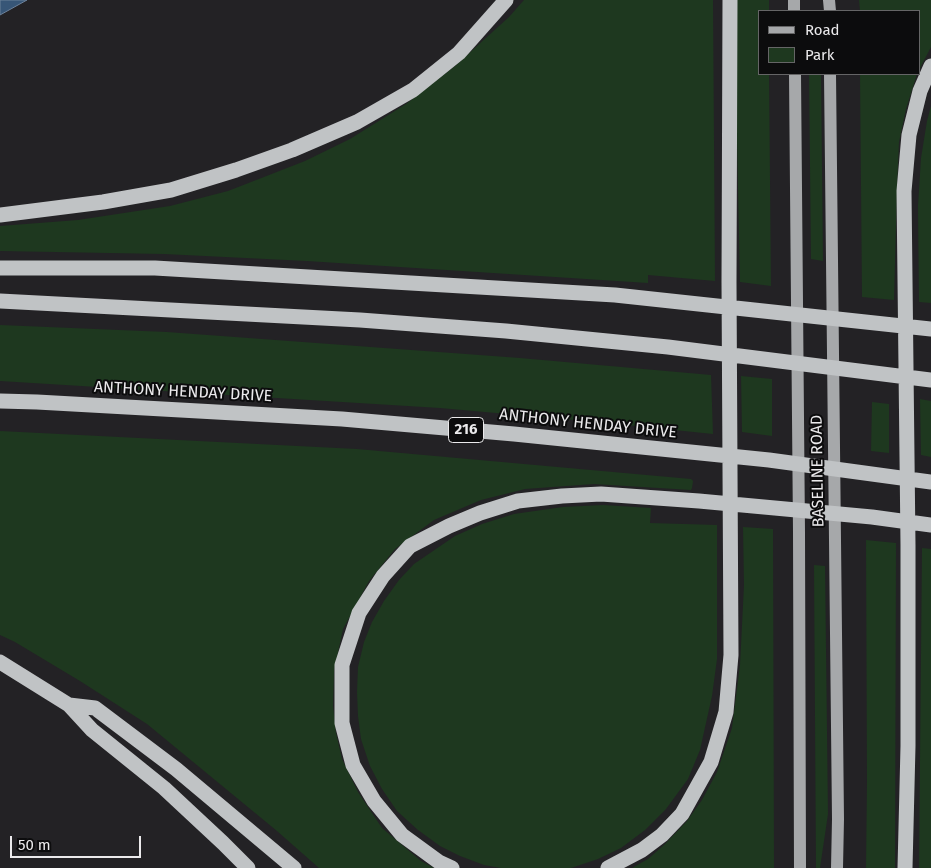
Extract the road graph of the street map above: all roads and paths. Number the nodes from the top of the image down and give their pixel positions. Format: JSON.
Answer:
{"nodes":[{"id":1,"x":506,"y":0,"type":"edge"},
{"id":2,"x":730,"y":0,"type":"edge"},
{"id":3,"x":931,"y":66,"type":"edge"},
{"id":4,"x":795,"y":75,"type":"edge"},
{"id":5,"x":830,"y":75,"type":"edge"},
{"id":6,"x":0,"y":215,"type":"edge"},
{"id":7,"x":0,"y":268,"type":"edge"},
{"id":8,"x":0,"y":301,"type":"edge"},
{"id":9,"x":931,"y":329,"type":"edge"},
{"id":10,"x":931,"y":380,"type":"edge"},
{"id":11,"x":0,"y":401,"type":"edge"},
{"id":12,"x":931,"y":482,"type":"edge"},
{"id":13,"x":931,"y":525,"type":"edge"},
{"id":14,"x":0,"y":662,"type":"edge"},
{"id":15,"x":69,"y":705,"type":"junction"},
{"id":16,"x":248,"y":868,"type":"edge"},
{"id":17,"x":294,"y":868,"type":"edge"},
{"id":18,"x":452,"y":868,"type":"edge"},
{"id":19,"x":608,"y":868,"type":"edge"},
{"id":20,"x":800,"y":868,"type":"edge"},
{"id":21,"x":837,"y":868,"type":"edge"},
{"id":22,"x":905,"y":868,"type":"edge"}],
"edges":[{"from":1,"to":6,"type":"highway"},
{"from":2,"to":19,"type":"highway"},
{"from":3,"to":22,"type":"highway"},
{"from":4,"to":20,"type":"main road","name":"BASELINE ROAD"},
{"from":5,"to":21,"type":"main road","name":"BASELINE ROAD"},
{"from":7,"to":9,"type":"highway"},
{"from":8,"to":10,"type":"highway"},
{"from":11,"to":12,"type":"highway","name":"ANTHONY HENDAY DRIVE","number":"216"},
{"from":13,"to":18,"type":"highway"},
{"from":14,"to":15,"type":"highway"},
{"from":15,"to":16,"type":"highway"},
{"from":15,"to":17,"type":"highway"}]}
